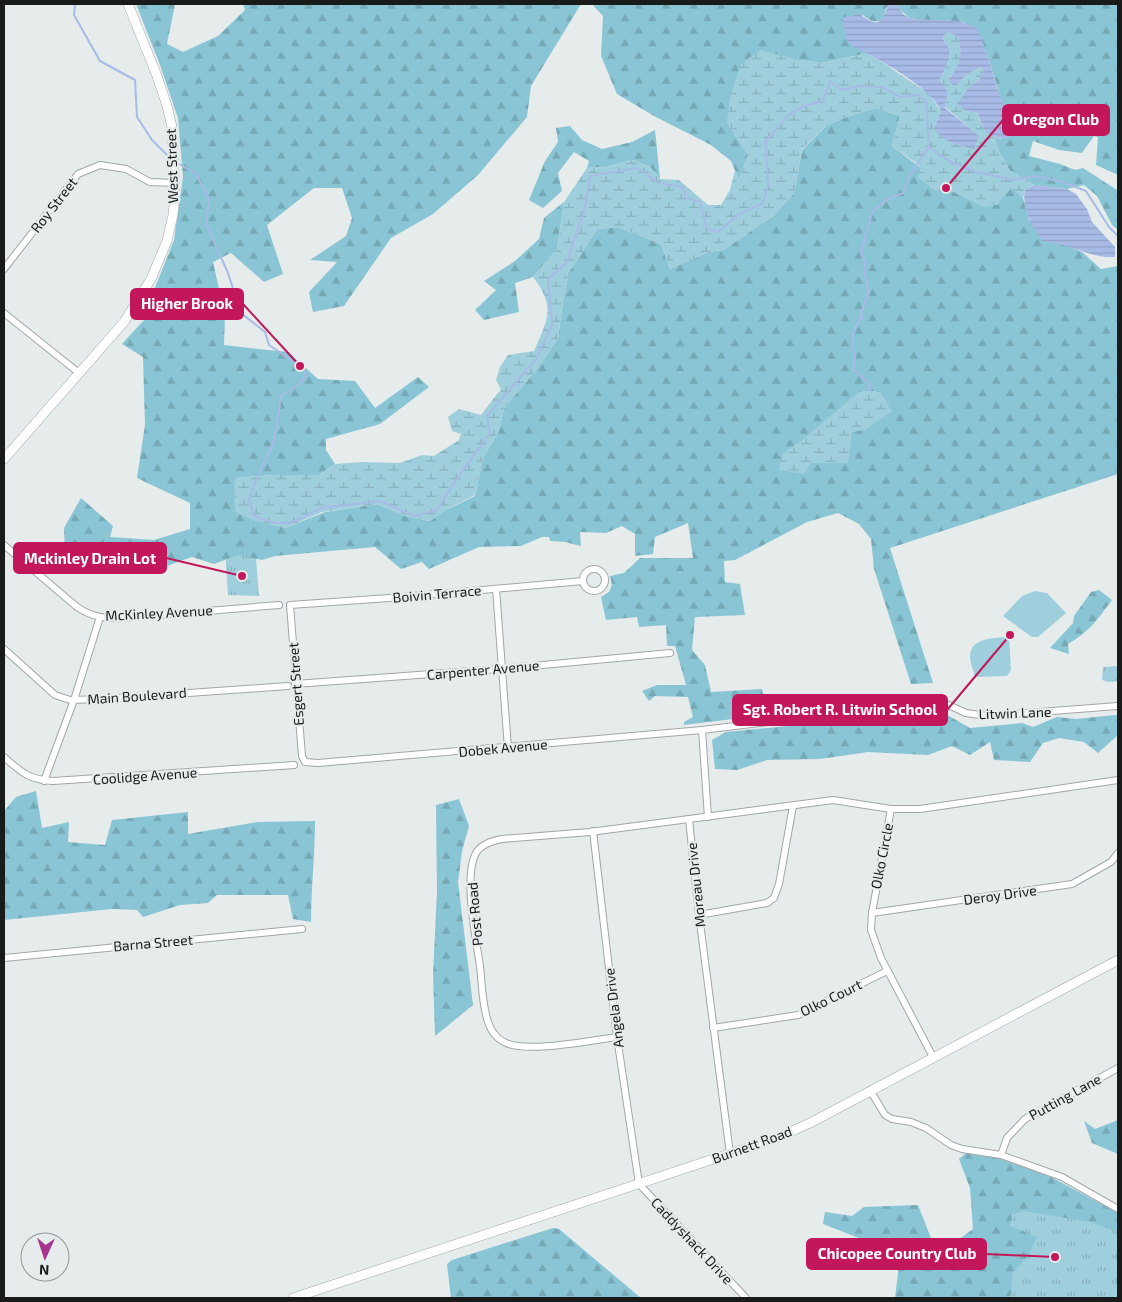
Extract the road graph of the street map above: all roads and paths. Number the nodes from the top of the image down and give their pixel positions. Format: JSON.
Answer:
{"nodes":[{"id":1,"x":128,"y":4,"type":"edge"},
{"id":2,"x":174,"y":183,"type":"junction"},
{"id":3,"x":4,"y":268,"type":"edge"},
{"id":4,"x":4,"y":313,"type":"edge"},
{"id":5,"x":79,"y":373,"type":"junction"},
{"id":6,"x":6,"y":454,"type":"edge"},
{"id":7,"x":4,"y":545,"type":"edge"},
{"id":8,"x":583,"y":581,"type":"dead end"},
{"id":9,"x":496,"y":589,"type":"junction"},
{"id":10,"x":279,"y":605,"type":"dead end"},
{"id":11,"x":290,"y":605,"type":"joint"},
{"id":12,"x":100,"y":617,"type":"junction"},
{"id":13,"x":4,"y":649,"type":"edge"},
{"id":14,"x":670,"y":653,"type":"dead end"},
{"id":15,"x":502,"y":669,"type":"junction"},
{"id":16,"x":295,"y":684,"type":"junction"},
{"id":17,"x":288,"y":686,"type":"dead end"},
{"id":18,"x":74,"y":700,"type":"junction"},
{"id":19,"x":1118,"y":706,"type":"edge"},
{"id":20,"x":702,"y":730,"type":"junction"},
{"id":21,"x":508,"y":748,"type":"junction"},
{"id":22,"x":4,"y":757,"type":"edge"},
{"id":23,"x":304,"y":762,"type":"joint"},
{"id":24,"x":294,"y":765,"type":"dead end"},
{"id":25,"x":1118,"y":780,"type":"edge"},
{"id":26,"x":44,"y":781,"type":"junction"},
{"id":27,"x":793,"y":806,"type":"junction"},
{"id":28,"x":891,"y":808,"type":"junction"},
{"id":29,"x":708,"y":817,"type":"junction"},
{"id":30,"x":689,"y":819,"type":"junction"},
{"id":31,"x":593,"y":831,"type":"junction"},
{"id":32,"x":1118,"y":853,"type":"edge"},
{"id":33,"x":872,"y":913,"type":"junction"},
{"id":34,"x":699,"y":915,"type":"junction"},
{"id":35,"x":302,"y":929,"type":"dead end"},
{"id":36,"x":4,"y":958,"type":"edge"},
{"id":37,"x":1118,"y":960,"type":"edge"},
{"id":38,"x":887,"y":970,"type":"junction"},
{"id":39,"x":713,"y":1028,"type":"junction"},
{"id":40,"x":617,"y":1037,"type":"junction"},
{"id":41,"x":933,"y":1056,"type":"junction"},
{"id":42,"x":1118,"y":1068,"type":"edge"},
{"id":43,"x":870,"y":1090,"type":"junction"},
{"id":44,"x":730,"y":1154,"type":"junction"},
{"id":45,"x":1001,"y":1155,"type":"junction"},
{"id":46,"x":639,"y":1184,"type":"junction"},
{"id":47,"x":1118,"y":1209,"type":"edge"},
{"id":48,"x":293,"y":1298,"type":"edge"},
{"id":49,"x":746,"y":1298,"type":"edge"}],
"edges":[{"from":1,"to":2,"type":"main road","name":"West Street"},
{"from":2,"to":3,"type":"street","name":"Roy Street"},
{"from":2,"to":5,"type":"main road","name":"West Street"},
{"from":4,"to":5,"type":"street"},
{"from":5,"to":6,"type":"main road","name":"West Street"},
{"from":7,"to":12,"type":"street","name":"McKinley Avenue"},
{"from":8,"to":9,"type":"street","name":"Boivin Terrace"},
{"from":9,"to":11,"type":"street","name":"Boivin Terrace"},
{"from":9,"to":15,"type":"street"},
{"from":10,"to":12,"type":"street","name":"McKinley Avenue"},
{"from":11,"to":16,"type":"street","name":"Esgert Street"},
{"from":12,"to":18,"type":"street"},
{"from":13,"to":18,"type":"street","name":"Main Boulevard"},
{"from":14,"to":15,"type":"street","name":"Carpenter Avenue"},
{"from":15,"to":16,"type":"street","name":"Carpenter Avenue"},
{"from":15,"to":21,"type":"street"},
{"from":16,"to":23,"type":"street","name":"Esgert Street"},
{"from":17,"to":18,"type":"street","name":"Main Boulevard"},
{"from":18,"to":26,"type":"street"},
{"from":19,"to":20,"type":"street","name":"Litwin Lane"},
{"from":20,"to":21,"type":"street","name":"Dobek Avenue"},
{"from":20,"to":29,"type":"street"},
{"from":21,"to":23,"type":"street","name":"Dobek Avenue"},
{"from":22,"to":26,"type":"street","name":"Coolidge Avenue"},
{"from":24,"to":26,"type":"street","name":"Coolidge Avenue"},
{"from":25,"to":28,"type":"street","name":"Olko Circle"},
{"from":27,"to":28,"type":"street"},
{"from":27,"to":29,"type":"street"},
{"from":27,"to":34,"type":"street"},
{"from":28,"to":33,"type":"street","name":"Olko Circle"},
{"from":29,"to":30,"type":"street"},
{"from":30,"to":31,"type":"street","name":"Post Road"},
{"from":30,"to":34,"type":"street","name":"Moreau Drive"},
{"from":31,"to":40,"type":"street","name":"Angela Drive"},
{"from":31,"to":40,"type":"street","name":"Post Road"},
{"from":32,"to":33,"type":"street","name":"Deroy Drive"},
{"from":33,"to":38,"type":"street","name":"Olko Circle"},
{"from":34,"to":39,"type":"street","name":"Moreau Drive"},
{"from":35,"to":36,"type":"street","name":"Barna Street"},
{"from":37,"to":41,"type":"main road","name":"Burnett Road"},
{"from":38,"to":39,"type":"street","name":"Olko Court"},
{"from":38,"to":41,"type":"street","name":"Olko Circle"},
{"from":39,"to":44,"type":"street","name":"Moreau Drive"},
{"from":40,"to":46,"type":"street","name":"Angela Drive"},
{"from":41,"to":43,"type":"main road","name":"Burnett Road"},
{"from":42,"to":45,"type":"street","name":"Putting Lane"},
{"from":43,"to":44,"type":"main road","name":"Burnett Road"},
{"from":43,"to":45,"type":"street"},
{"from":44,"to":46,"type":"main road","name":"Burnett Road"},
{"from":45,"to":47,"type":"street"},
{"from":46,"to":48,"type":"main road","name":"Burnett Road"},
{"from":46,"to":49,"type":"street","name":"Caddyshack Drive"}]}
